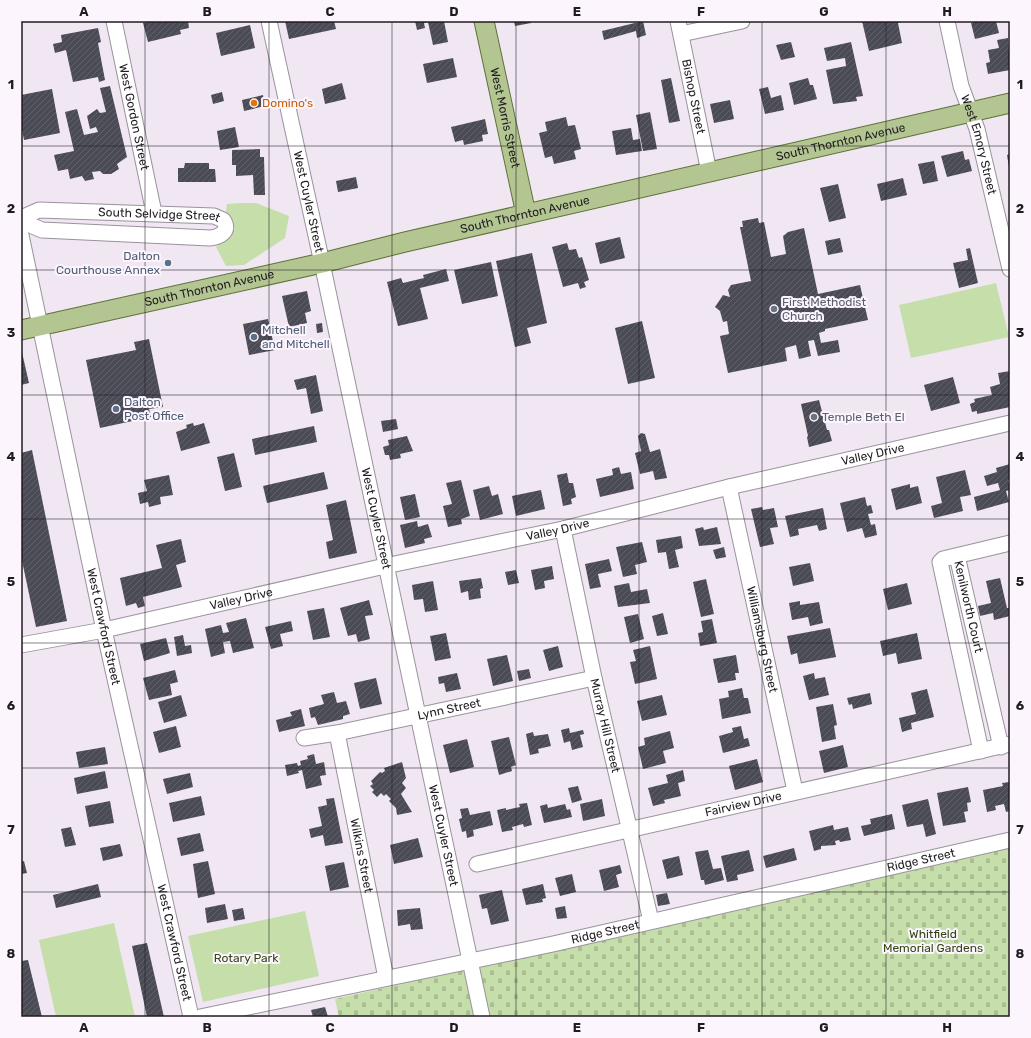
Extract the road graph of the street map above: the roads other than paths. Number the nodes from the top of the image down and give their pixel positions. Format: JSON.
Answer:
{"nodes":[{"id":1,"x":114,"y":21,"type":"edge"},
{"id":2,"x":269,"y":21,"type":"edge"},
{"id":3,"x":484,"y":21,"type":"edge"},
{"id":4,"x":742,"y":21,"type":"edge"},
{"id":5,"x":947,"y":21,"type":"edge"},
{"id":6,"x":680,"y":28,"type":"edge"},
{"id":7,"x":1010,"y":103,"type":"edge"},
{"id":8,"x":971,"y":113,"type":"junction"},
{"id":9,"x":709,"y":172,"type":"junction"},
{"id":10,"x":154,"y":213,"type":"junction"},
{"id":11,"x":526,"y":214,"type":"junction"},
{"id":12,"x":21,"y":220,"type":"edge"},
{"id":13,"x":21,"y":235,"type":"edge"},
{"id":14,"x":322,"y":263,"type":"junction"},
{"id":15,"x":1010,"y":269,"type":"edge"},
{"id":16,"x":40,"y":326,"type":"junction"},
{"id":17,"x":21,"y":330,"type":"edge"},
{"id":18,"x":1010,"y":423,"type":"edge"},
{"id":19,"x":729,"y":487,"type":"junction"},
{"id":20,"x":563,"y":529,"type":"junction"},
{"id":21,"x":1010,"y":543,"type":"edge"},
{"id":22,"x":957,"y":556,"type":"junction"},
{"id":23,"x":385,"y":566,"type":"junction"},
{"id":24,"x":104,"y":630,"type":"junction"},
{"id":25,"x":21,"y":646,"type":"edge"},
{"id":26,"x":594,"y":678,"type":"junction"},
{"id":27,"x":417,"y":716,"type":"junction"},
{"id":28,"x":337,"y":733,"type":"junction"},
{"id":29,"x":304,"y":738,"type":"dead end"},
{"id":30,"x":1006,"y":745,"type":"edge"},
{"id":31,"x":981,"y":751,"type":"junction"},
{"id":32,"x":795,"y":791,"type":"junction"},
{"id":33,"x":630,"y":831,"type":"junction"},
{"id":34,"x":1010,"y":840,"type":"edge"},
{"id":35,"x":477,"y":864,"type":"dead end"},
{"id":36,"x":650,"y":921,"type":"junction"},
{"id":37,"x":470,"y":961,"type":"junction"},
{"id":38,"x":386,"y":978,"type":"junction"},
{"id":39,"x":191,"y":1017,"type":"edge"},
{"id":40,"x":200,"y":1017,"type":"edge"},
{"id":41,"x":482,"y":1017,"type":"edge"}],
"edges":[{"from":1,"to":10,"type":"street","name":"West Gordon Street"},
{"from":2,"to":14,"type":"street","name":"West Cuyler Street"},
{"from":3,"to":11,"type":"main road","name":"West Morris Street"},
{"from":4,"to":6,"type":"street"},
{"from":5,"to":8,"type":"street","name":"West Emory Street"},
{"from":6,"to":9,"type":"street","name":"Bishop Street"},
{"from":7,"to":8,"type":"main road","name":"South Thornton Avenue"},
{"from":8,"to":9,"type":"main road","name":"South Thornton Avenue"},
{"from":8,"to":15,"type":"street","name":"West Emory Street"},
{"from":9,"to":11,"type":"main road","name":"South Thornton Avenue"},
{"from":10,"to":12,"type":"street","name":"South Selvidge Street"},
{"from":10,"to":12,"type":"street","name":"South Selvidge Street"},
{"from":11,"to":14,"type":"main road","name":"South Thornton Avenue"},
{"from":13,"to":16,"type":"street","name":"West Crawford Street"},
{"from":14,"to":16,"type":"main road","name":"South Thornton Avenue"},
{"from":14,"to":23,"type":"street","name":"West Cuyler Street"},
{"from":16,"to":17,"type":"main road","name":"South Thornton Avenue"},
{"from":16,"to":24,"type":"street","name":"West Crawford Street"},
{"from":18,"to":19,"type":"street","name":"Valley Drive"},
{"from":19,"to":20,"type":"street","name":"Valley Drive"},
{"from":19,"to":32,"type":"street","name":"Williamsburg Street"},
{"from":20,"to":23,"type":"street","name":"Valley Drive"},
{"from":20,"to":26,"type":"street","name":"Murray Hill Street"},
{"from":21,"to":22,"type":"street"},
{"from":22,"to":30,"type":"street","name":"Kenilworth Court"},
{"from":22,"to":31,"type":"street","name":"Kenilworth Court"},
{"from":23,"to":24,"type":"street","name":"Valley Drive"},
{"from":23,"to":27,"type":"street","name":"West Cuyler Street"},
{"from":24,"to":25,"type":"street","name":"Valley Drive"},
{"from":24,"to":39,"type":"street","name":"West Crawford Street"},
{"from":26,"to":27,"type":"street","name":"Lynn Street"},
{"from":26,"to":33,"type":"street","name":"Murray Hill Street"},
{"from":27,"to":28,"type":"street","name":"Lynn Street"},
{"from":27,"to":37,"type":"street","name":"West Cuyler Street"},
{"from":28,"to":29,"type":"street","name":"Lynn Street"},
{"from":28,"to":38,"type":"street","name":"Wilkins Street"},
{"from":30,"to":31,"type":"street","name":"Fairview Drive"},
{"from":31,"to":32,"type":"street","name":"Fairview Drive"},
{"from":32,"to":33,"type":"street","name":"Fairview Drive"},
{"from":33,"to":35,"type":"street","name":"Fairview Drive"},
{"from":33,"to":36,"type":"street","name":"Murray Hill Street"},
{"from":34,"to":36,"type":"street","name":"Ridge Street"},
{"from":36,"to":37,"type":"street","name":"Ridge Street"},
{"from":37,"to":38,"type":"street","name":"Ridge Street"},
{"from":37,"to":41,"type":"street","name":"West Cuyler Street"},
{"from":38,"to":40,"type":"street","name":"Ridge Street"}]}
